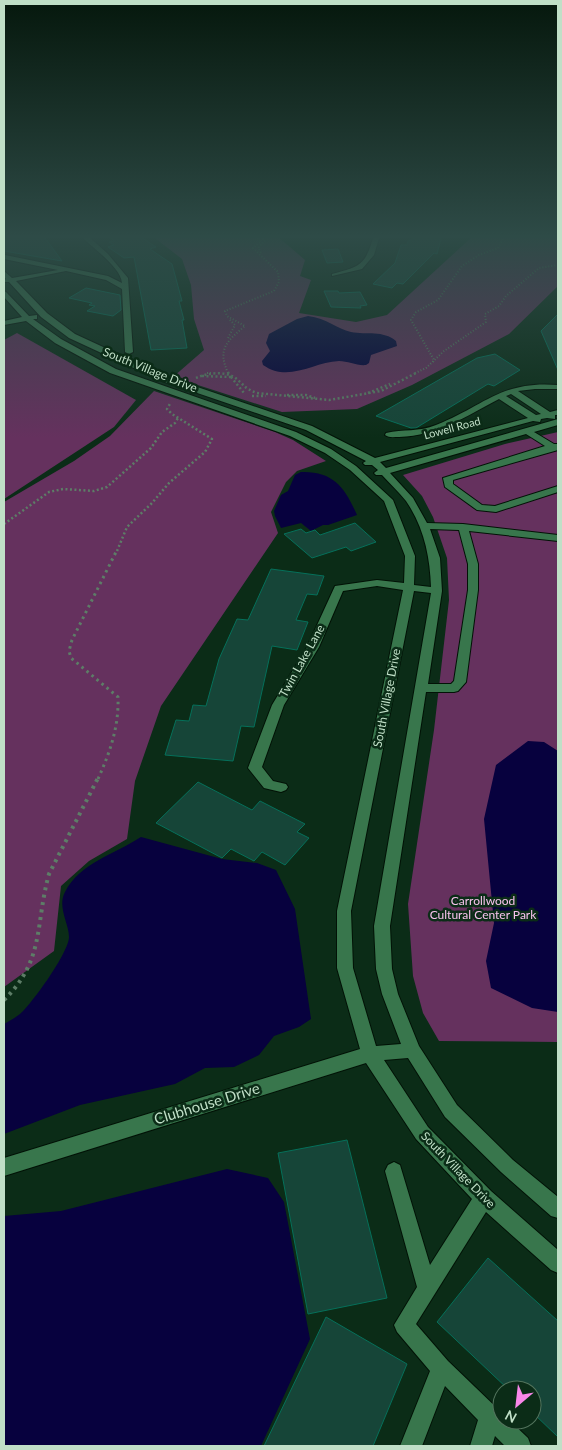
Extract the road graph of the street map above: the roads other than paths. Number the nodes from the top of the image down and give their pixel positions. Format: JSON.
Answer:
{"nodes":[{"id":1,"x":12,"y":303,"type":"edge"},
{"id":2,"x":31,"y":303,"type":"edge"},
{"id":3,"x":127,"y":303,"type":"edge"},
{"id":4,"x":44,"y":315,"type":"junction"},
{"id":5,"x":27,"y":318,"type":"junction"},
{"id":6,"x":4,"y":323,"type":"edge"},
{"id":7,"x":129,"y":352,"type":"dead end"},
{"id":8,"x":558,"y":387,"type":"edge"},
{"id":9,"x":512,"y":391,"type":"junction"},
{"id":10,"x":499,"y":395,"type":"junction"},
{"id":11,"x":558,"y":412,"type":"edge"},
{"id":12,"x":548,"y":414,"type":"junction"},
{"id":13,"x":534,"y":418,"type":"junction"},
{"id":14,"x":558,"y":422,"type":"edge"},
{"id":15,"x":546,"y":426,"type":"junction"},
{"id":16,"x":527,"y":431,"type":"junction"},
{"id":17,"x":388,"y":435,"type":"dead end"},
{"id":18,"x":555,"y":447,"type":"edge"},
{"id":19,"x":374,"y":461,"type":"junction"},
{"id":20,"x":353,"y":468,"type":"junction"},
{"id":21,"x":385,"y":472,"type":"junction"},
{"id":22,"x":365,"y":477,"type":"junction"},
{"id":23,"x":558,"y":489,"type":"edge"},
{"id":24,"x":424,"y":526,"type":"junction"},
{"id":25,"x":463,"y":527,"type":"junction"},
{"id":26,"x":558,"y":538,"type":"edge"},
{"id":27,"x":409,"y":588,"type":"junction"},
{"id":28,"x":437,"y":591,"type":"junction"},
{"id":29,"x":421,"y":688,"type":"junction"},
{"id":30,"x":281,"y":787,"type":"dead end"},
{"id":31,"x":412,"y":1050,"type":"junction"},
{"id":32,"x":370,"y":1054,"type":"junction"},
{"id":33,"x":4,"y":1167,"type":"edge"},
{"id":34,"x":394,"y":1170,"type":"dead end"},
{"id":35,"x":484,"y":1198,"type":"junction"},
{"id":36,"x":558,"y":1209,"type":"edge"},
{"id":37,"x":558,"y":1262,"type":"edge"},
{"id":38,"x":427,"y":1288,"type":"junction"},
{"id":39,"x":441,"y":1368,"type":"junction"},
{"id":40,"x":490,"y":1416,"type":"junction"},
{"id":41,"x":411,"y":1446,"type":"edge"},
{"id":42,"x":481,"y":1446,"type":"edge"},
{"id":43,"x":520,"y":1446,"type":"edge"}],
"edges":[{"from":1,"to":5,"type":"street","name":"South Village Drive"},
{"from":2,"to":4,"type":"street","name":"South Village Drive"},
{"from":3,"to":7,"type":"street"},
{"from":4,"to":5,"type":"street"},
{"from":4,"to":19,"type":"street","name":"South Village Drive"},
{"from":5,"to":6,"type":"street"},
{"from":5,"to":20,"type":"street","name":"South Village Drive"},
{"from":8,"to":9,"type":"street"},
{"from":9,"to":10,"type":"street"},
{"from":9,"to":12,"type":"street"},
{"from":10,"to":13,"type":"street"},
{"from":10,"to":17,"type":"street"},
{"from":11,"to":12,"type":"street","name":"Lowell Road"},
{"from":12,"to":13,"type":"street","name":"Lowell Road"},
{"from":12,"to":14,"type":"street"},
{"from":13,"to":15,"type":"street"},
{"from":13,"to":19,"type":"street","name":"Lowell Road"},
{"from":14,"to":15,"type":"street","name":"Lowell Road"},
{"from":15,"to":16,"type":"street","name":"Lowell Road"},
{"from":16,"to":18,"type":"street"},
{"from":16,"to":21,"type":"street","name":"Lowell Road"},
{"from":18,"to":23,"type":"street"},
{"from":19,"to":20,"type":"street","name":"Lowell Road"},
{"from":19,"to":21,"type":"street","name":"South Village Drive"},
{"from":20,"to":22,"type":"street","name":"South Village Drive"},
{"from":21,"to":22,"type":"street","name":"Lowell Road"},
{"from":21,"to":24,"type":"street","name":"South Village Drive"},
{"from":22,"to":27,"type":"street","name":"South Village Drive"},
{"from":24,"to":25,"type":"street"},
{"from":24,"to":28,"type":"street","name":"South Village Drive"},
{"from":25,"to":26,"type":"street"},
{"from":25,"to":29,"type":"street"},
{"from":27,"to":28,"type":"street","name":"Twin Lake Lane"},
{"from":27,"to":30,"type":"street","name":"Twin Lake Lane"},
{"from":27,"to":32,"type":"street","name":"South Village Drive"},
{"from":28,"to":29,"type":"street","name":"South Village Drive"},
{"from":29,"to":31,"type":"street","name":"South Village Drive"},
{"from":31,"to":32,"type":"street","name":"Clubhouse Drive"},
{"from":31,"to":36,"type":"street","name":"South Village Drive"},
{"from":32,"to":33,"type":"street","name":"Clubhouse Drive"},
{"from":32,"to":35,"type":"street","name":"South Village Drive"},
{"from":34,"to":38,"type":"street"},
{"from":35,"to":37,"type":"street","name":"South Village Drive"},
{"from":35,"to":38,"type":"street"},
{"from":38,"to":39,"type":"street"},
{"from":39,"to":40,"type":"street"},
{"from":39,"to":41,"type":"street"},
{"from":40,"to":42,"type":"street"},
{"from":40,"to":43,"type":"street"}]}
